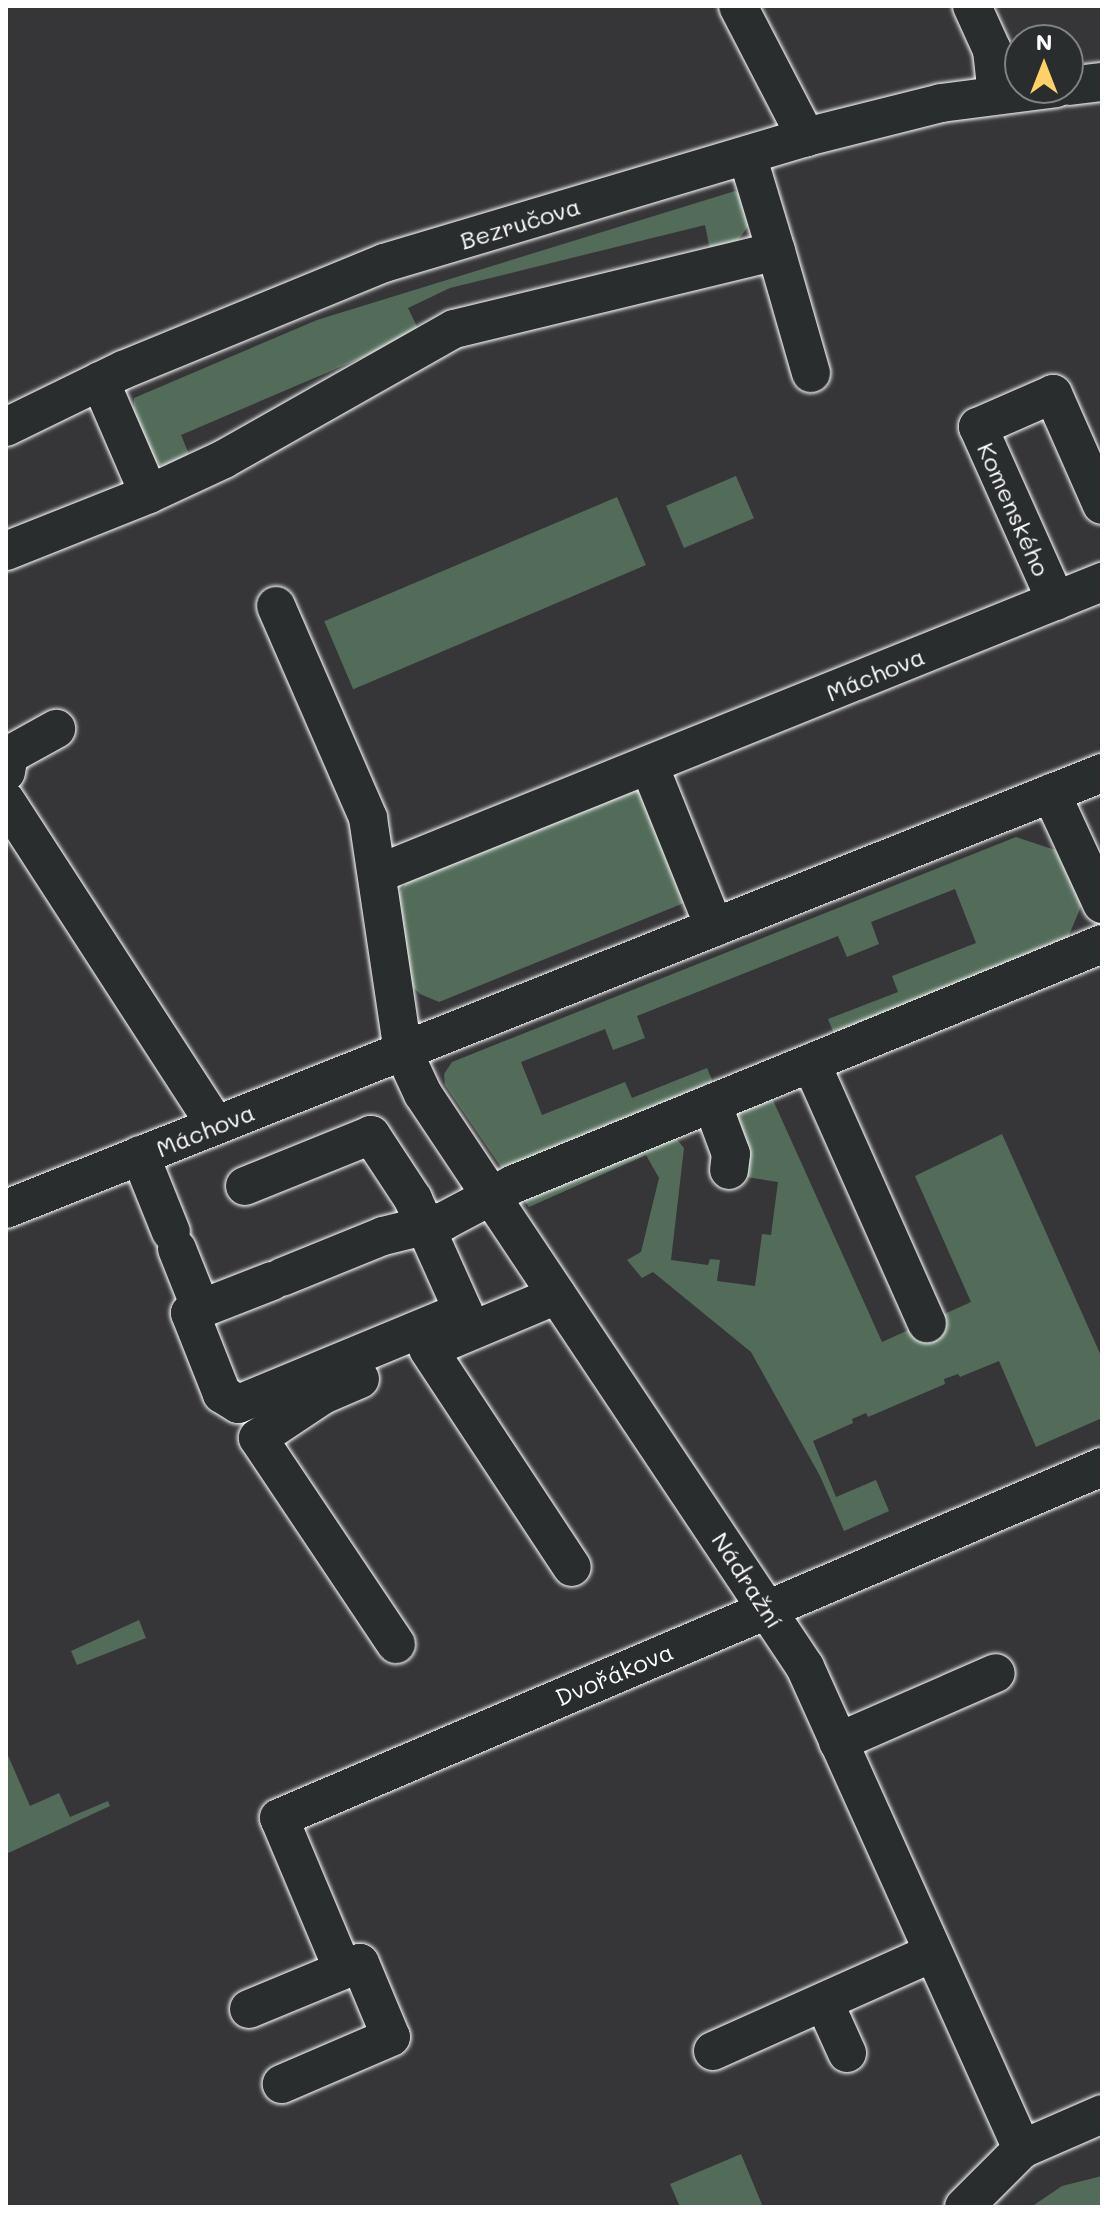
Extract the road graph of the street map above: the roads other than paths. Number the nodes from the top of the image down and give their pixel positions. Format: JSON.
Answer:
{"nodes":[{"id":1,"x":738,"y":6,"type":"edge"},
{"id":2,"x":972,"y":6,"type":"edge"},
{"id":3,"x":1004,"y":94,"type":"edge"},
{"id":4,"x":997,"y":95,"type":"junction"},
{"id":5,"x":806,"y":137,"type":"junction"},
{"id":6,"x":747,"y":155,"type":"junction"},
{"id":7,"x":776,"y":251,"type":"junction"},
{"id":8,"x":111,"y":367,"type":"junction"},
{"id":9,"x":811,"y":373,"type":"dead end"},
{"id":10,"x":6,"y":427,"type":"edge"},
{"id":11,"x":149,"y":494,"type":"junction"},
{"id":12,"x":1102,"y":505,"type":"edge"},
{"id":13,"x":6,"y":551,"type":"edge"},
{"id":14,"x":1102,"y":582,"type":"edge"},
{"id":15,"x":1056,"y":601,"type":"junction"},
{"id":16,"x":276,"y":606,"type":"dead end"},
{"id":17,"x":56,"y":729,"type":"dead end"},
{"id":18,"x":649,"y":765,"type":"junction"},
{"id":19,"x":6,"y":772,"type":"edge"},
{"id":20,"x":1102,"y":773,"type":"edge"},
{"id":21,"x":1051,"y":793,"type":"junction"},
{"id":22,"x":6,"y":801,"type":"edge"},
{"id":23,"x":377,"y":874,"type":"junction"},
{"id":24,"x":1102,"y":904,"type":"edge"},
{"id":25,"x":714,"y":927,"type":"junction"},
{"id":26,"x":1102,"y":944,"type":"edge"},
{"id":27,"x":403,"y":1051,"type":"junction"},
{"id":28,"x":811,"y":1063,"type":"junction"},
{"id":29,"x":712,"y":1103,"type":"junction"},
{"id":30,"x":216,"y":1125,"type":"junction"},
{"id":31,"x":140,"y":1155,"type":"junction"},
{"id":32,"x":729,"y":1170,"type":"dead end"},
{"id":33,"x":245,"y":1186,"type":"dead end"},
{"id":34,"x":491,"y":1195,"type":"junction"},
{"id":35,"x":6,"y":1209,"type":"edge"},
{"id":36,"x":425,"y":1226,"type":"junction"},
{"id":37,"x":557,"y":1295,"type":"junction"},
{"id":38,"x":201,"y":1309,"type":"junction"},
{"id":39,"x":927,"y":1323,"type":"dead end"},
{"id":40,"x":428,"y":1349,"type":"junction"},
{"id":41,"x":1102,"y":1467,"type":"edge"},
{"id":42,"x":572,"y":1567,"type":"dead end"},
{"id":43,"x":767,"y":1610,"type":"junction"},
{"id":44,"x":396,"y":1644,"type":"dead end"},
{"id":45,"x":996,"y":1673,"type":"dead end"},
{"id":46,"x":838,"y":1742,"type":"junction"},
{"id":47,"x":932,"y":1953,"type":"junction"},
{"id":48,"x":343,"y":1970,"type":"junction"},
{"id":49,"x":824,"y":2002,"type":"junction"},
{"id":50,"x":249,"y":2009,"type":"dead end"},
{"id":51,"x":713,"y":2051,"type":"dead end"},
{"id":52,"x":847,"y":2053,"type":"dead end"},
{"id":53,"x":282,"y":2084,"type":"dead end"},
{"id":54,"x":1102,"y":2114,"type":"edge"},
{"id":55,"x":1022,"y":2149,"type":"junction"},
{"id":56,"x":964,"y":2207,"type":"edge"}],
"edges":[{"from":1,"to":5,"type":"street"},
{"from":2,"to":4,"type":"street"},
{"from":3,"to":4,"type":"street","name":"Bezručova"},
{"from":4,"to":5,"type":"street","name":"Bezručova"},
{"from":5,"to":6,"type":"street","name":"Bezručova"},
{"from":6,"to":7,"type":"street"},
{"from":6,"to":8,"type":"street","name":"Bezručova"},
{"from":7,"to":9,"type":"street"},
{"from":7,"to":11,"type":"street"},
{"from":8,"to":10,"type":"street","name":"Bezručova"},
{"from":8,"to":11,"type":"street"},
{"from":11,"to":13,"type":"street"},
{"from":12,"to":15,"type":"street","name":"Komenského"},
{"from":14,"to":15,"type":"street","name":"Máchova"},
{"from":15,"to":18,"type":"street","name":"Máchova"},
{"from":16,"to":23,"type":"street"},
{"from":17,"to":19,"type":"street"},
{"from":18,"to":23,"type":"street","name":"Máchova"},
{"from":18,"to":25,"type":"street"},
{"from":20,"to":21,"type":"street","name":"Máchova"},
{"from":21,"to":24,"type":"street"},
{"from":21,"to":25,"type":"street","name":"Máchova"},
{"from":22,"to":30,"type":"street"},
{"from":23,"to":27,"type":"street"},
{"from":25,"to":27,"type":"street","name":"Máchova"},
{"from":26,"to":28,"type":"street"},
{"from":27,"to":30,"type":"street","name":"Máchova"},
{"from":27,"to":34,"type":"street","name":"Nádražní"},
{"from":28,"to":29,"type":"street"},
{"from":28,"to":39,"type":"street"},
{"from":29,"to":32,"type":"street"},
{"from":29,"to":34,"type":"street"},
{"from":30,"to":31,"type":"street","name":"Máchova"},
{"from":31,"to":35,"type":"street","name":"Máchova"},
{"from":31,"to":38,"type":"street"},
{"from":33,"to":36,"type":"street"},
{"from":34,"to":36,"type":"street"},
{"from":34,"to":37,"type":"street","name":"Nádražní"},
{"from":36,"to":38,"type":"street"},
{"from":36,"to":38,"type":"street"},
{"from":37,"to":40,"type":"street"},
{"from":37,"to":43,"type":"street","name":"Nádražní"},
{"from":40,"to":42,"type":"street"},
{"from":40,"to":44,"type":"street"},
{"from":41,"to":43,"type":"street","name":"Dvořákova"},
{"from":43,"to":46,"type":"street","name":"Nádražní"},
{"from":43,"to":48,"type":"street","name":"Dvořákova"},
{"from":45,"to":46,"type":"street"},
{"from":46,"to":47,"type":"street","name":"Nádražní"},
{"from":47,"to":49,"type":"street"},
{"from":47,"to":55,"type":"street","name":"Nádražní"},
{"from":48,"to":50,"type":"street"},
{"from":48,"to":53,"type":"street"},
{"from":49,"to":51,"type":"street"},
{"from":49,"to":52,"type":"street"},
{"from":54,"to":55,"type":"street"},
{"from":55,"to":56,"type":"street"}]}
